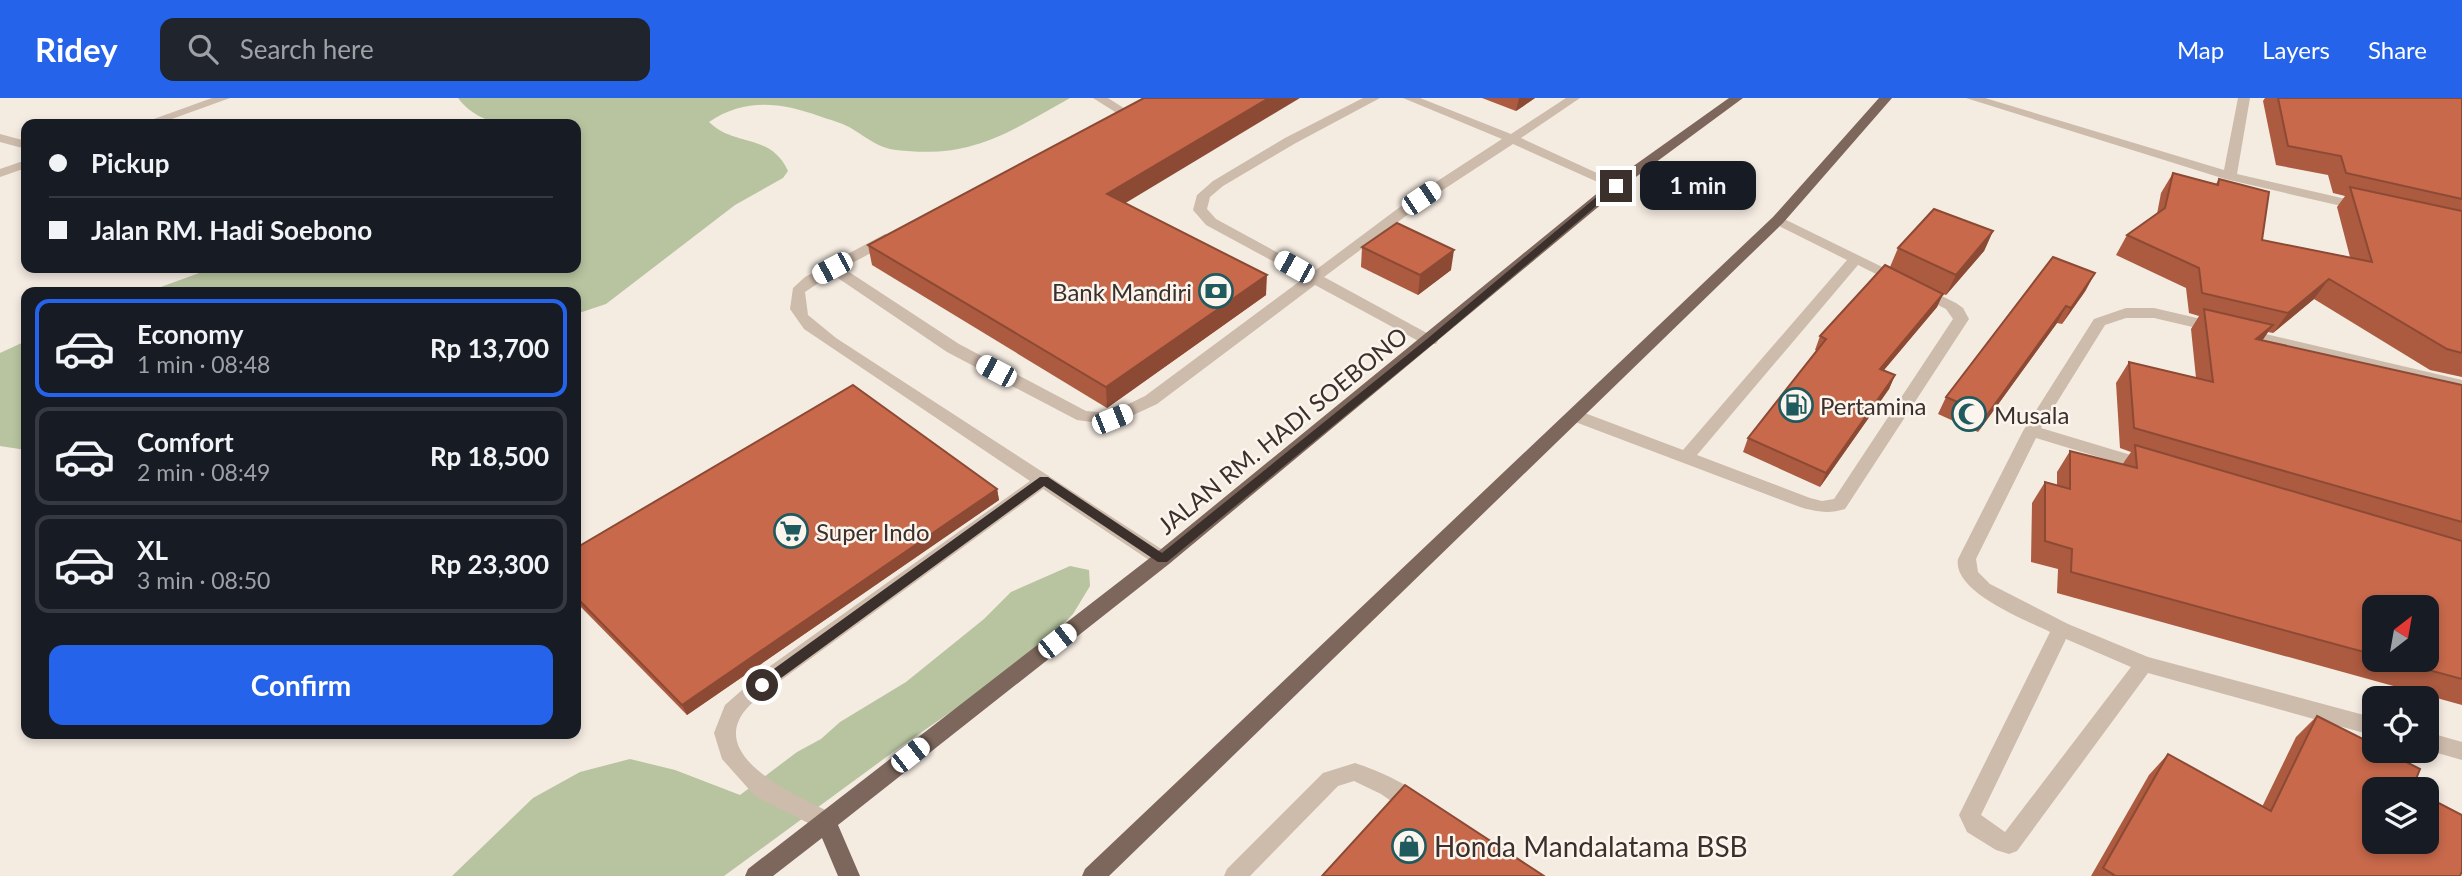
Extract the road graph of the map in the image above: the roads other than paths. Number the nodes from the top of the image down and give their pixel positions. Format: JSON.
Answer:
{"nodes":[{"id":1,"x":224,"y":98,"type":"edge"},
{"id":2,"x":1099,"y":98,"type":"edge"},
{"id":3,"x":1374,"y":98,"type":"edge"},
{"id":4,"x":1409,"y":98,"type":"edge"},
{"id":5,"x":1574,"y":98,"type":"edge"},
{"id":6,"x":1737,"y":98,"type":"edge"},
{"id":7,"x":1886,"y":98,"type":"edge"},
{"id":8,"x":1972,"y":98,"type":"edge"},
{"id":9,"x":2244,"y":98,"type":"edge"},
{"id":10,"x":1143,"y":103,"type":"edge"},
{"id":11,"x":161,"y":119,"type":"edge"},
{"id":12,"x":0,"y":138,"type":"edge"},
{"id":13,"x":1510,"y":138,"type":"junction"},
{"id":14,"x":21,"y":144,"type":"edge"},
{"id":15,"x":21,"y":166,"type":"edge"},
{"id":16,"x":0,"y":173,"type":"edge"},
{"id":17,"x":2230,"y":176,"type":"junction"},
{"id":18,"x":1616,"y":186,"type":"junction"},
{"id":19,"x":2380,"y":211,"type":"edge"},
{"id":20,"x":1778,"y":220,"type":"junction"},
{"id":21,"x":905,"y":229,"type":"edge"},
{"id":22,"x":1855,"y":259,"type":"junction"},
{"id":23,"x":832,"y":268,"type":"junction"},
{"id":24,"x":1312,"y":278,"type":"junction"},
{"id":25,"x":1430,"y":341,"type":"junction"},
{"id":26,"x":2462,"y":385,"type":"edge"},
{"id":27,"x":1576,"y":416,"type":"junction"},
{"id":28,"x":2031,"y":431,"type":"junction"},
{"id":29,"x":1686,"y":457,"type":"junction"},
{"id":30,"x":2161,"y":470,"type":"edge"},
{"id":31,"x":1044,"y":480,"type":"junction"},
{"id":32,"x":1162,"y":559,"type":"junction"},
{"id":33,"x":2061,"y":629,"type":"junction"},
{"id":34,"x":2144,"y":664,"type":"junction"},
{"id":35,"x":2362,"y":723,"type":"edge"},
{"id":36,"x":2439,"y":744,"type":"edge"},
{"id":37,"x":2462,"y":751,"type":"edge"},
{"id":38,"x":1433,"y":817,"type":"edge"},
{"id":39,"x":826,"y":821,"type":"junction"},
{"id":40,"x":756,"y":876,"type":"edge"},
{"id":41,"x":849,"y":876,"type":"edge"},
{"id":42,"x":1093,"y":876,"type":"edge"},
{"id":43,"x":1235,"y":876,"type":"edge"}],
"edges":[{"from":1,"to":11,"type":"street"},
{"from":2,"to":10,"type":"street"},
{"from":3,"to":24,"type":"street"},
{"from":4,"to":13,"type":"street"},
{"from":5,"to":13,"type":"street"},
{"from":6,"to":18,"type":"main road","name":"JALAN RM. HADI SOEBONO"},
{"from":7,"to":20,"type":"main road"},
{"from":8,"to":17,"type":"street"},
{"from":9,"to":17,"type":"street"},
{"from":12,"to":14,"type":"street"},
{"from":13,"to":18,"type":"street"},
{"from":13,"to":24,"type":"street"},
{"from":15,"to":16,"type":"street"},
{"from":17,"to":19,"type":"street"},
{"from":18,"to":25,"type":"main road","name":"JALAN RM. HADI SOEBONO"},
{"from":20,"to":22,"type":"street"},
{"from":20,"to":27,"type":"main road"},
{"from":21,"to":23,"type":"street"},
{"from":22,"to":29,"type":"street"},
{"from":22,"to":29,"type":"street"},
{"from":23,"to":24,"type":"street"},
{"from":23,"to":31,"type":"street"},
{"from":24,"to":25,"type":"street"},
{"from":25,"to":32,"type":"main road","name":"JALAN RM. HADI SOEBONO"},
{"from":26,"to":28,"type":"street"},
{"from":27,"to":29,"type":"street"},
{"from":27,"to":42,"type":"main road"},
{"from":28,"to":30,"type":"street"},
{"from":28,"to":33,"type":"street"},
{"from":31,"to":32,"type":"street"},
{"from":31,"to":39,"type":"street"},
{"from":32,"to":39,"type":"main road","name":"JALAN RM. HADI SOEBONO"},
{"from":33,"to":34,"type":"street"},
{"from":33,"to":34,"type":"street"},
{"from":34,"to":35,"type":"street"},
{"from":36,"to":37,"type":"street"},
{"from":38,"to":43,"type":"street"},
{"from":39,"to":40,"type":"main road","name":"JALAN RM. HADI SOEBONO"},
{"from":39,"to":41,"type":"main road"}]}
